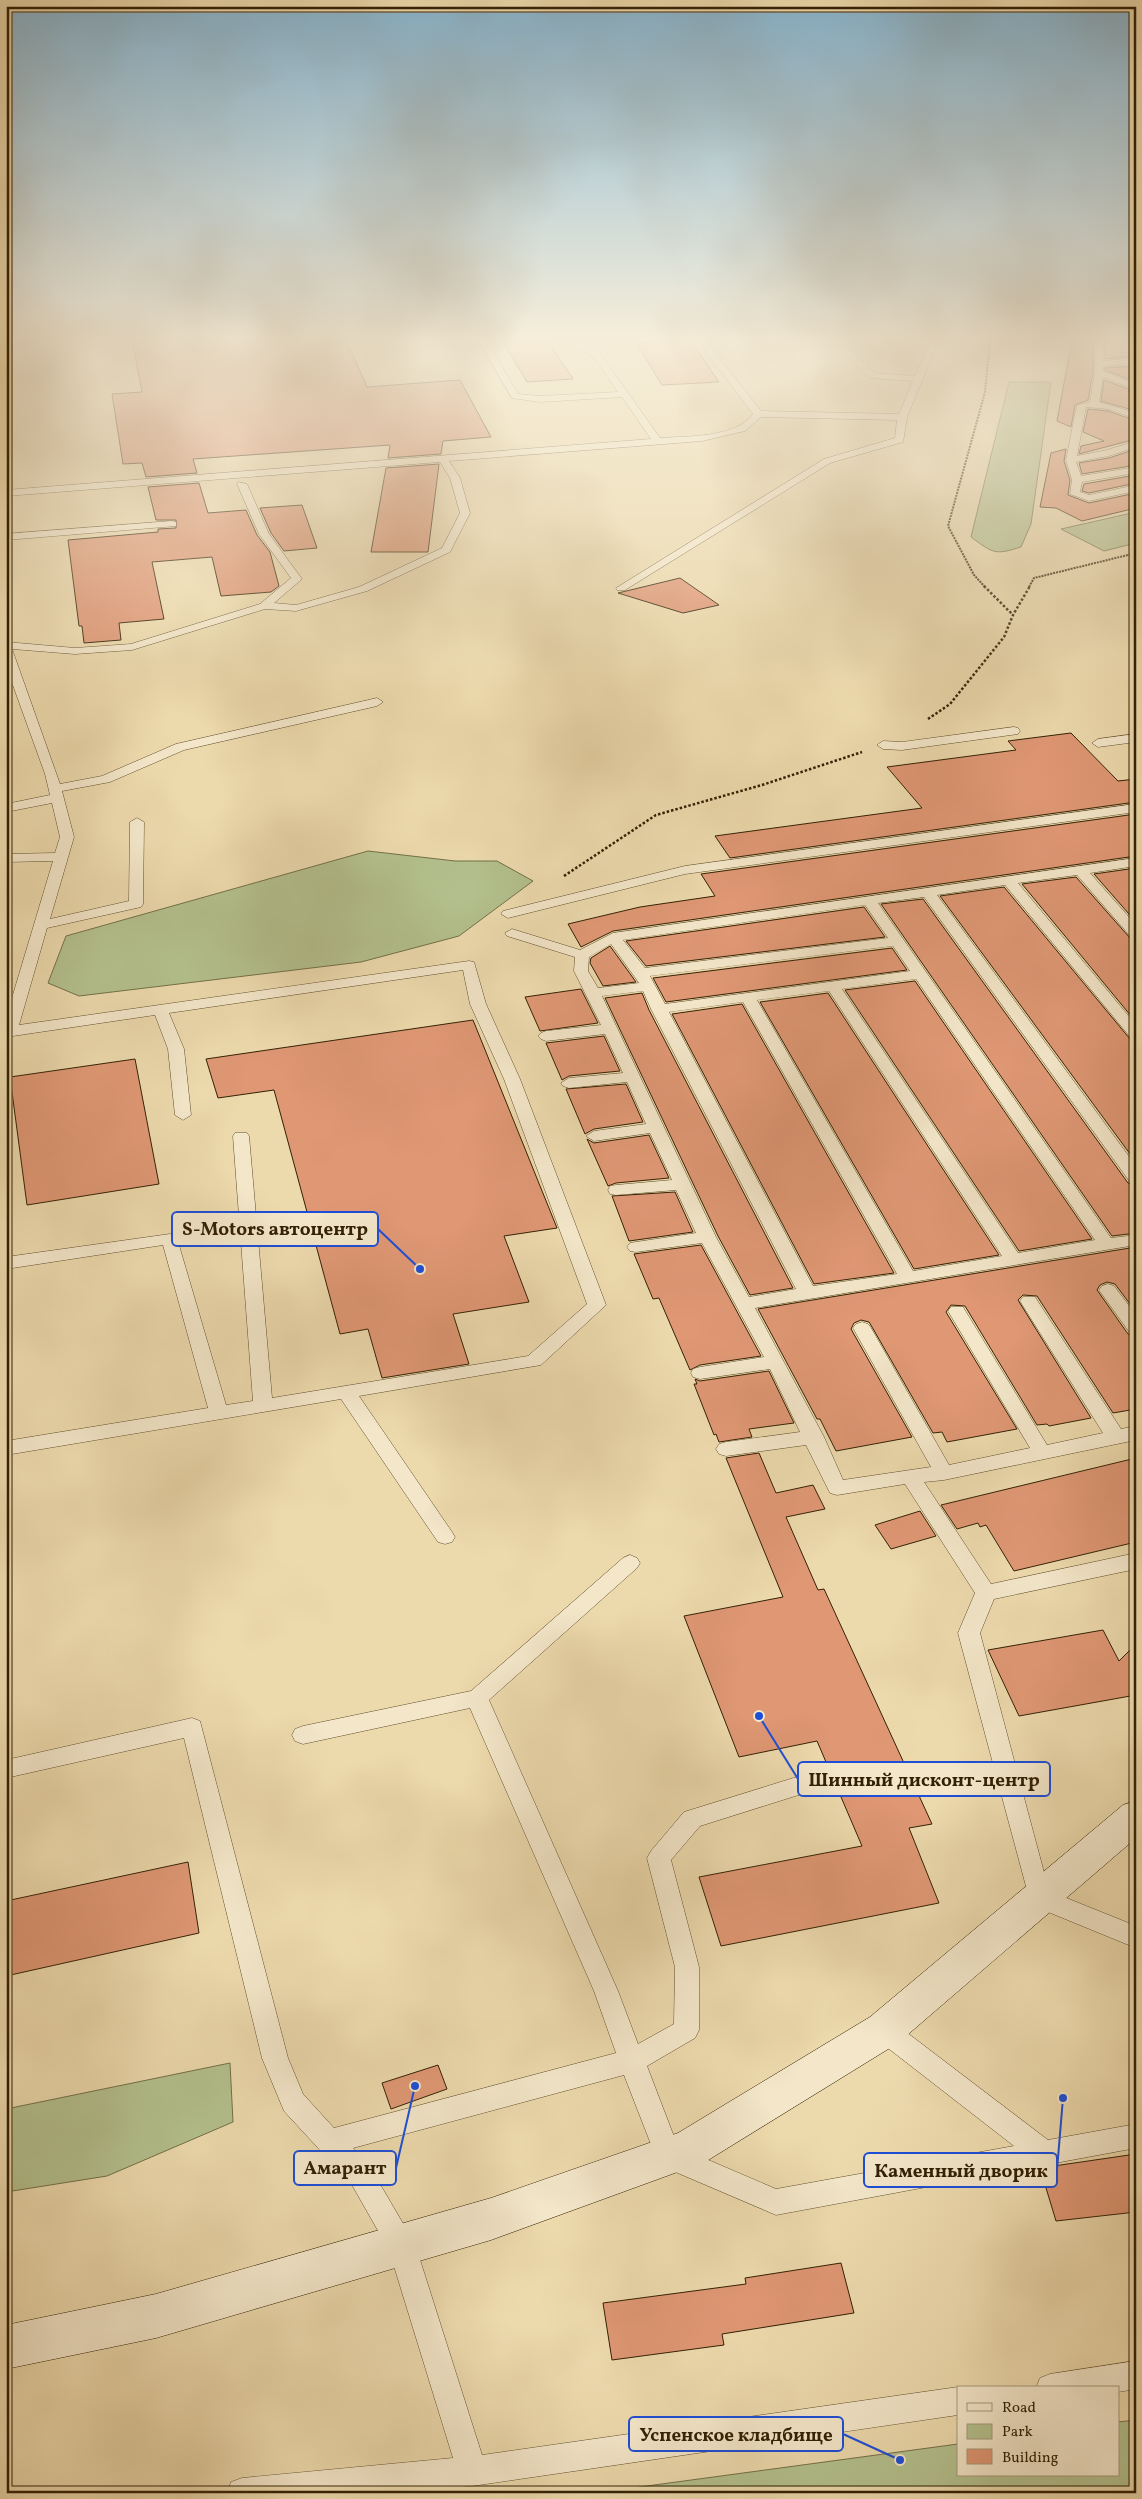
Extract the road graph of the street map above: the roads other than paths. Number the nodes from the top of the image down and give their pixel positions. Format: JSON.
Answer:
{"nodes":[{"id":1,"x":459,"y":457,"type":"edge"},
{"id":2,"x":845,"y":457,"type":"edge"},
{"id":3,"x":1072,"y":457,"type":"edge"},
{"id":4,"x":1089,"y":457,"type":"edge"},
{"id":5,"x":442,"y":458,"type":"junction"},
{"id":6,"x":1071,"y":460,"type":"junction"},
{"id":7,"x":1136,"y":470,"type":"edge"},
{"id":8,"x":1077,"y":480,"type":"junction"},
{"id":9,"x":242,"y":484,"type":"dead end"},
{"id":10,"x":1136,"y":488,"type":"edge"},
{"id":11,"x":6,"y":493,"type":"edge"},
{"id":12,"x":172,"y":524,"type":"dead end"},
{"id":13,"x":6,"y":537,"type":"edge"},
{"id":14,"x":621,"y":588,"type":"dead end"},
{"id":15,"x":264,"y":606,"type":"junction"},
{"id":16,"x":6,"y":645,"type":"edge"},
{"id":17,"x":6,"y":649,"type":"edge"},
{"id":18,"x":377,"y":702,"type":"dead end"},
{"id":19,"x":1014,"y":732,"type":"dead end"},
{"id":20,"x":1136,"y":738,"type":"edge"},
{"id":21,"x":1098,"y":743,"type":"dead end"},
{"id":22,"x":882,"y":745,"type":"road end"},
{"id":23,"x":56,"y":793,"type":"junction"},
{"id":24,"x":6,"y":808,"type":"edge"},
{"id":25,"x":1136,"y":808,"type":"edge"},
{"id":26,"x":137,"y":822,"type":"dead end"},
{"id":27,"x":61,"y":857,"type":"junction"},
{"id":28,"x":6,"y":858,"type":"edge"},
{"id":29,"x":1136,"y":862,"type":"edge"},
{"id":30,"x":1080,"y":870,"type":"junction"},
{"id":31,"x":1007,"y":880,"type":"junction"},
{"id":32,"x":927,"y":891,"type":"junction"},
{"id":33,"x":868,"y":899,"type":"junction"},
{"id":34,"x":508,"y":914,"type":"dead end"},
{"id":35,"x":41,"y":925,"type":"junction"},
{"id":36,"x":512,"y":933,"type":"dead end"},
{"id":37,"x":1136,"y":934,"type":"edge"},
{"id":38,"x":613,"y":936,"type":"junction"},
{"id":39,"x":897,"y":941,"type":"junction"},
{"id":40,"x":582,"y":955,"type":"junction"},
{"id":41,"x":918,"y":974,"type":"junction"},
{"id":42,"x":644,"y":980,"type":"junction"},
{"id":43,"x":833,"y":986,"type":"junction"},
{"id":44,"x":593,"y":992,"type":"junction"},
{"id":45,"x":748,"y":997,"type":"junction"},
{"id":46,"x":160,"y":1008,"type":"junction"},
{"id":47,"x":659,"y":1009,"type":"junction"},
{"id":48,"x":610,"y":1029,"type":"junction"},
{"id":49,"x":8,"y":1031,"type":"edge"},
{"id":50,"x":546,"y":1036,"type":"dead end"},
{"id":51,"x":1136,"y":1036,"type":"edge"},
{"id":52,"x":632,"y":1077,"type":"junction"},
{"id":53,"x":569,"y":1084,"type":"dead end"},
{"id":54,"x":183,"y":1115,"type":"dead end"},
{"id":55,"x":655,"y":1128,"type":"junction"},
{"id":56,"x":241,"y":1136,"type":"dead end"},
{"id":57,"x":594,"y":1136,"type":"dead end"},
{"id":58,"x":1136,"y":1178,"type":"edge"},
{"id":59,"x":681,"y":1184,"type":"junction"},
{"id":60,"x":616,"y":1190,"type":"dead end"},
{"id":61,"x":707,"y":1237,"type":"junction"},
{"id":62,"x":1136,"y":1240,"type":"edge"},
{"id":63,"x":1106,"y":1243,"type":"junction"},
{"id":64,"x":636,"y":1247,"type":"dead end"},
{"id":65,"x":1012,"y":1258,"type":"junction"},
{"id":66,"x":6,"y":1263,"type":"edge"},
{"id":67,"x":908,"y":1278,"type":"junction"},
{"id":68,"x":1108,"y":1290,"type":"dead end"},
{"id":69,"x":806,"y":1292,"type":"junction"},
{"id":70,"x":1029,"y":1301,"type":"dead end"},
{"id":71,"x":743,"y":1304,"type":"junction"},
{"id":72,"x":957,"y":1310,"type":"dead end"},
{"id":73,"x":862,"y":1328,"type":"dead end"},
{"id":74,"x":1136,"y":1329,"type":"edge"},
{"id":75,"x":776,"y":1362,"type":"junction"},
{"id":76,"x":700,"y":1372,"type":"dead end"},
{"id":77,"x":346,"y":1392,"type":"junction"},
{"id":78,"x":263,"y":1405,"type":"junction"},
{"id":79,"x":219,"y":1413,"type":"junction"},
{"id":80,"x":1136,"y":1433,"type":"edge"},
{"id":81,"x":1115,"y":1436,"type":"junction"},
{"id":82,"x":814,"y":1438,"type":"junction"},
{"id":83,"x":6,"y":1448,"type":"edge"},
{"id":84,"x":726,"y":1449,"type":"dead end"},
{"id":85,"x":1042,"y":1452,"type":"junction"},
{"id":86,"x":944,"y":1473,"type":"junction"},
{"id":87,"x":910,"y":1476,"type":"junction"},
{"id":88,"x":445,"y":1537,"type":"dead end"},
{"id":89,"x":1136,"y":1561,"type":"edge"},
{"id":90,"x":630,"y":1564,"type":"dead end"},
{"id":91,"x":986,"y":1593,"type":"junction"},
{"id":92,"x":477,"y":1698,"type":"junction"},
{"id":93,"x":303,"y":1735,"type":"dead end"},
{"id":94,"x":6,"y":1768,"type":"edge"},
{"id":95,"x":800,"y":1785,"type":"dead end"},
{"id":96,"x":1136,"y":1816,"type":"edge"},
{"id":97,"x":1039,"y":1898,"type":"junction"},
{"id":98,"x":1136,"y":1937,"type":"edge"},
{"id":99,"x":884,"y":2030,"type":"junction"},
{"id":100,"x":632,"y":2062,"type":"junction"},
{"id":101,"x":1136,"y":2136,"type":"edge"},
{"id":102,"x":329,"y":2142,"type":"junction"},
{"id":103,"x":1042,"y":2151,"type":"junction"},
{"id":104,"x":668,"y":2156,"type":"junction"},
{"id":105,"x":401,"y":2244,"type":"junction"},
{"id":106,"x":6,"y":2347,"type":"edge"},
{"id":107,"x":1136,"y":2375,"type":"edge"},
{"id":108,"x":1063,"y":2386,"type":"edge"},
{"id":109,"x":957,"y":2401,"type":"edge"},
{"id":110,"x":472,"y":2471,"type":"junction"},
{"id":111,"x":242,"y":2493,"type":"edge"}],
"edges":[{"from":1,"to":5,"type":"lane"},
{"from":2,"to":14,"type":"lane"},
{"from":3,"to":6,"type":"lane"},
{"from":4,"to":6,"type":"lane"},
{"from":5,"to":11,"type":"lane"},
{"from":5,"to":15,"type":"lane"},
{"from":6,"to":8,"type":"lane"},
{"from":7,"to":8,"type":"lane"},
{"from":8,"to":10,"type":"lane"},
{"from":9,"to":15,"type":"lane"},
{"from":12,"to":13,"type":"lane"},
{"from":15,"to":16,"type":"lane"},
{"from":17,"to":23,"type":"lane"},
{"from":18,"to":23,"type":"lane"},
{"from":19,"to":22,"type":"lane"},
{"from":20,"to":21,"type":"lane"},
{"from":23,"to":24,"type":"lane"},
{"from":23,"to":27,"type":"lane"},
{"from":25,"to":34,"type":"lane"},
{"from":26,"to":35,"type":"lane"},
{"from":27,"to":28,"type":"lane"},
{"from":27,"to":35,"type":"lane"},
{"from":29,"to":30,"type":"lane"},
{"from":30,"to":31,"type":"lane"},
{"from":30,"to":37,"type":"lane"},
{"from":31,"to":32,"type":"lane"},
{"from":31,"to":51,"type":"lane"},
{"from":32,"to":33,"type":"lane"},
{"from":32,"to":58,"type":"lane"},
{"from":33,"to":38,"type":"lane"},
{"from":33,"to":39,"type":"lane"},
{"from":35,"to":49,"type":"lane"},
{"from":36,"to":40,"type":"lane"},
{"from":38,"to":40,"type":"lane"},
{"from":38,"to":42,"type":"lane"},
{"from":39,"to":41,"type":"lane"},
{"from":39,"to":42,"type":"lane"},
{"from":40,"to":44,"type":"lane"},
{"from":41,"to":43,"type":"lane"},
{"from":41,"to":63,"type":"lane"},
{"from":42,"to":44,"type":"lane"},
{"from":42,"to":47,"type":"lane"},
{"from":43,"to":45,"type":"lane"},
{"from":43,"to":65,"type":"lane"},
{"from":44,"to":48,"type":"lane"},
{"from":45,"to":47,"type":"lane"},
{"from":45,"to":67,"type":"lane"},
{"from":46,"to":49,"type":"lane"},
{"from":46,"to":54,"type":"lane"},
{"from":46,"to":77,"type":"lane"},
{"from":47,"to":69,"type":"lane"},
{"from":48,"to":50,"type":"lane"},
{"from":48,"to":52,"type":"lane"},
{"from":52,"to":53,"type":"lane"},
{"from":52,"to":55,"type":"lane"},
{"from":55,"to":57,"type":"lane"},
{"from":55,"to":59,"type":"lane"},
{"from":56,"to":78,"type":"lane"},
{"from":59,"to":60,"type":"lane"},
{"from":59,"to":61,"type":"lane"},
{"from":61,"to":64,"type":"lane"},
{"from":61,"to":71,"type":"lane"},
{"from":62,"to":63,"type":"lane"},
{"from":63,"to":65,"type":"lane"},
{"from":65,"to":67,"type":"lane"},
{"from":66,"to":79,"type":"lane"},
{"from":67,"to":69,"type":"lane"},
{"from":68,"to":74,"type":"lane"},
{"from":69,"to":71,"type":"lane"},
{"from":70,"to":81,"type":"lane"},
{"from":71,"to":75,"type":"lane"},
{"from":72,"to":85,"type":"lane"},
{"from":73,"to":86,"type":"lane"},
{"from":75,"to":76,"type":"lane"},
{"from":75,"to":82,"type":"lane"},
{"from":77,"to":78,"type":"lane"},
{"from":77,"to":88,"type":"lane"},
{"from":78,"to":79,"type":"lane"},
{"from":79,"to":83,"type":"lane"},
{"from":80,"to":81,"type":"lane"},
{"from":81,"to":85,"type":"lane"},
{"from":82,"to":84,"type":"lane"},
{"from":82,"to":87,"type":"lane"},
{"from":85,"to":86,"type":"lane"},
{"from":86,"to":87,"type":"lane"},
{"from":87,"to":91,"type":"lane"},
{"from":89,"to":91,"type":"lane"},
{"from":90,"to":92,"type":"lane"},
{"from":91,"to":97,"type":"lane"},
{"from":92,"to":93,"type":"lane"},
{"from":92,"to":100,"type":"lane"},
{"from":94,"to":102,"type":"lane"},
{"from":95,"to":100,"type":"lane"},
{"from":96,"to":97,"type":"main road"},
{"from":97,"to":98,"type":"lane"},
{"from":97,"to":99,"type":"main road"},
{"from":99,"to":103,"type":"lane"},
{"from":99,"to":104,"type":"main road"},
{"from":100,"to":102,"type":"lane"},
{"from":100,"to":104,"type":"lane"},
{"from":101,"to":103,"type":"lane"},
{"from":102,"to":105,"type":"lane"},
{"from":103,"to":104,"type":"lane"},
{"from":104,"to":105,"type":"main road"},
{"from":105,"to":106,"type":"main road"},
{"from":105,"to":110,"type":"lane"},
{"from":107,"to":108,"type":"lane"},
{"from":109,"to":110,"type":"lane"},
{"from":110,"to":111,"type":"lane"}]}
